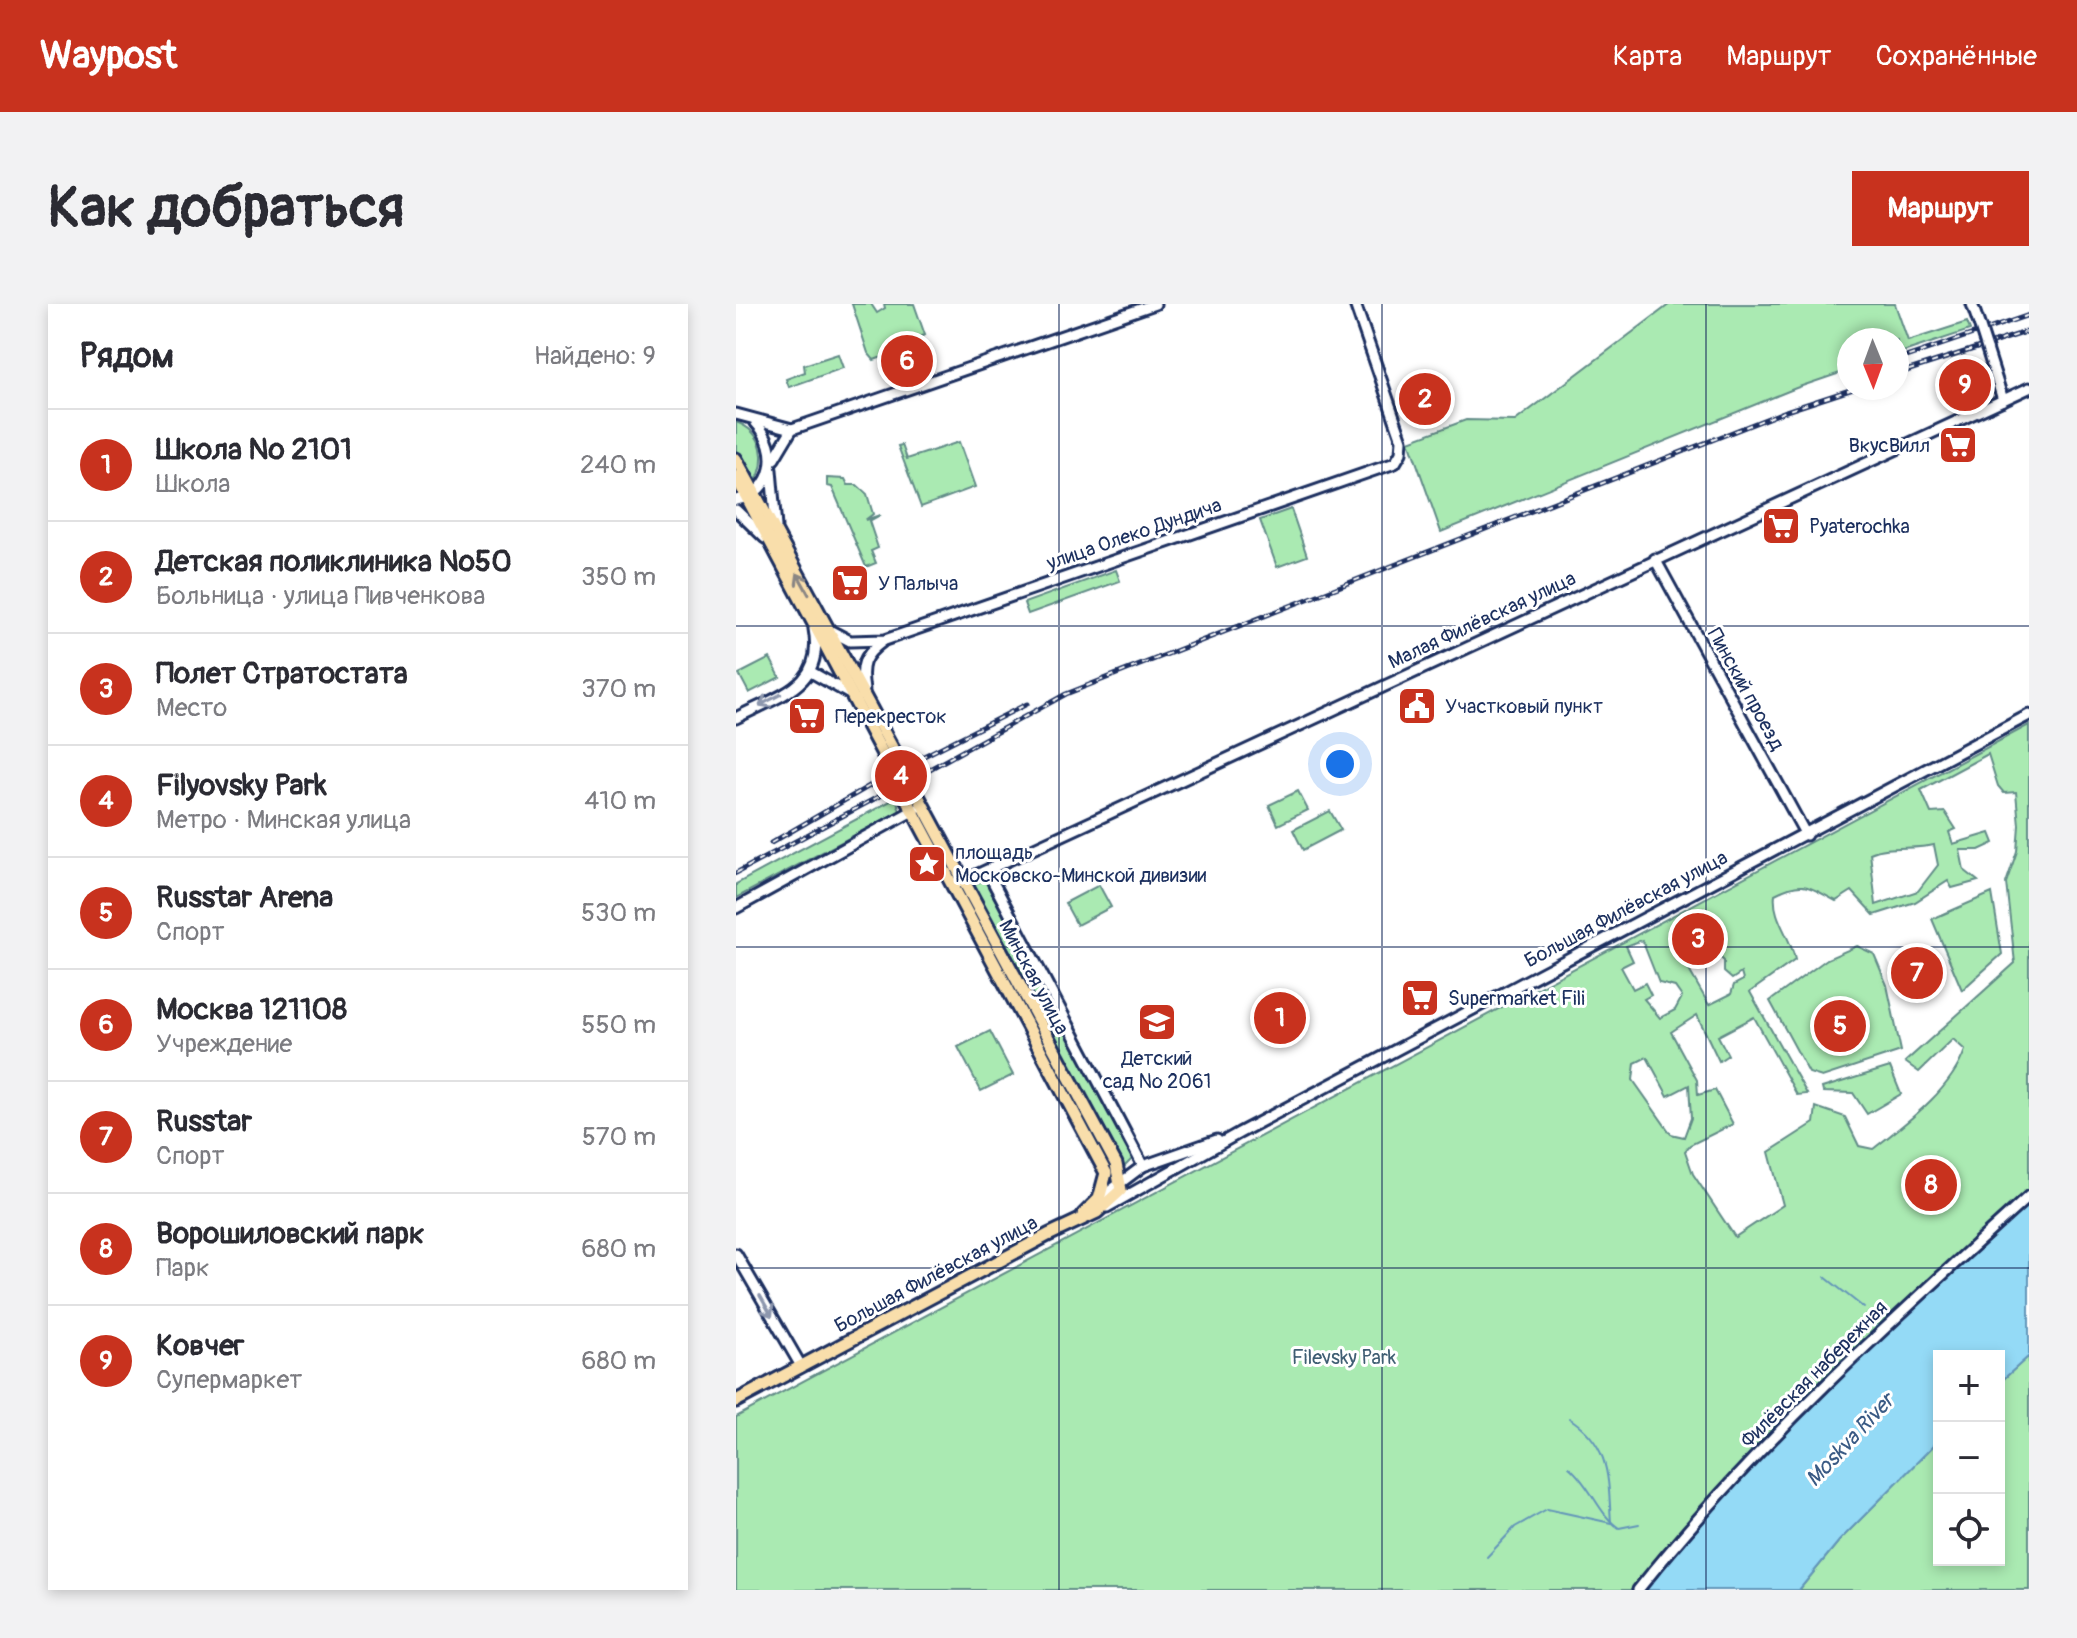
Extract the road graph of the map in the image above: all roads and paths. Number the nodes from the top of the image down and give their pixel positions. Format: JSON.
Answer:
{"nodes":[{"id":1,"x":1155,"y":304,"type":"edge"},
{"id":2,"x":1355,"y":304,"type":"edge"},
{"id":3,"x":1972,"y":304,"type":"edge"},
{"id":4,"x":2029,"y":388,"type":"edge"},
{"id":5,"x":2003,"y":400,"type":"junction"},
{"id":6,"x":742,"y":415,"type":"edge"},
{"id":7,"x":792,"y":429,"type":"junction"},
{"id":8,"x":736,"y":459,"type":"edge"},
{"id":9,"x":772,"y":464,"type":"junction"},
{"id":10,"x":736,"y":477,"type":"edge"},
{"id":11,"x":746,"y":497,"type":"edge"},
{"id":12,"x":736,"y":510,"type":"edge"},
{"id":13,"x":774,"y":541,"type":"junction"},
{"id":14,"x":1655,"y":559,"type":"junction"},
{"id":15,"x":814,"y":629,"type":"junction"},
{"id":16,"x":829,"y":630,"type":"junction"},
{"id":17,"x":885,"y":640,"type":"junction"},
{"id":18,"x":811,"y":672,"type":"junction"},
{"id":19,"x":848,"y":693,"type":"junction"},
{"id":20,"x":865,"y":698,"type":"junction"},
{"id":21,"x":2029,"y":715,"type":"edge"},
{"id":22,"x":736,"y":718,"type":"edge"},
{"id":23,"x":896,"y":766,"type":"junction"},
{"id":24,"x":918,"y":808,"type":"junction"},
{"id":25,"x":1806,"y":835,"type":"junction"},
{"id":26,"x":996,"y":864,"type":"junction"},
{"id":27,"x":957,"y":885,"type":"junction"},
{"id":28,"x":736,"y":908,"type":"edge"},
{"id":29,"x":1239,"y":1133,"type":"junction"},
{"id":30,"x":1111,"y":1168,"type":"junction"},
{"id":31,"x":1139,"y":1169,"type":"junction"},
{"id":32,"x":1155,"y":1181,"type":"junction"},
{"id":33,"x":1121,"y":1184,"type":"junction"},
{"id":34,"x":2029,"y":1196,"type":"edge"},
{"id":35,"x":1099,"y":1199,"type":"junction"},
{"id":36,"x":1097,"y":1212,"type":"junction"},
{"id":37,"x":1076,"y":1220,"type":"junction"},
{"id":38,"x":736,"y":1254,"type":"edge"},
{"id":39,"x":801,"y":1366,"type":"junction"},
{"id":40,"x":736,"y":1401,"type":"edge"},
{"id":41,"x":1638,"y":1590,"type":"edge"}],
"edges":[{"from":1,"to":7,"type":"street"},
{"from":2,"to":17,"type":"street","name":"улица Олеко Дундича"},
{"from":3,"to":5,"type":"street","bridge":true},
{"from":4,"to":5,"type":"street","name":"Малая Филёвская улица"},
{"from":5,"to":14,"type":"street","name":"Малая Филёвская улица"},
{"from":6,"to":7,"type":"street"},
{"from":6,"to":9,"type":"street"},
{"from":7,"to":9,"type":"street"},
{"from":8,"to":11,"type":"main road","name":"Минская улица"},
{"from":9,"to":11,"type":"street"},
{"from":9,"to":13,"type":"street"},
{"from":10,"to":11,"type":"main road","name":"Минская улица"},
{"from":11,"to":13,"type":"main road","name":"Минская улица"},
{"from":12,"to":13,"type":"street"},
{"from":13,"to":15,"type":"main road","name":"Минская улица"},
{"from":16,"to":13,"type":"main road","name":"Минская улица","one_way":true},
{"from":14,"to":25,"type":"street","name":"Пинский проезд"},
{"from":14,"to":26,"type":"street","name":"Малая Филёвская улица"},
{"from":15,"to":18,"type":"street"},
{"from":15,"to":19,"type":"main road","name":"Минская улица"},
{"from":16,"to":17,"type":"street","name":"улица Олеко Дундича"},
{"from":16,"to":20,"type":"main road","name":"Минская улица"},
{"from":17,"to":20,"type":"street"},
{"from":18,"to":19,"type":"street"},
{"from":18,"to":22,"type":"street","one_way":true},
{"from":19,"to":23,"type":"main road","name":"Минская улица"},
{"from":20,"to":23,"type":"main road","name":"Минская улица"},
{"from":21,"to":25,"type":"street","name":"Большая Филёвская улица"},
{"from":23,"to":24,"type":"main road","name":"Минская улица","bridge":true},
{"from":24,"to":27,"type":"main road","name":"Минская улица"},
{"from":24,"to":28,"type":"street"},
{"from":25,"to":29,"type":"street","name":"Большая Филёвская улица"},
{"from":26,"to":27,"type":"street","name":"Малая Филёвская улица"},
{"from":26,"to":31,"type":"street","name":"Минская улица"},
{"from":27,"to":30,"type":"main road","name":"Минская улица"},
{"from":29,"to":31,"type":"street","name":"Большая Филёвская улица"},
{"from":29,"to":32,"type":"street","name":"Большая Филёвская улица"},
{"from":30,"to":31,"type":"street"},
{"from":30,"to":33,"type":"main road","name":"Минская улица"},
{"from":30,"to":35,"type":"main road"},
{"from":31,"to":33,"type":"street","name":"Большая Филёвская улица"},
{"from":32,"to":33,"type":"street","name":"Большая Филёвская улица"},
{"from":32,"to":36,"type":"street","name":"Большая Филёвская улица"},
{"from":33,"to":35,"type":"street","name":"Большая Филёвская улица"},
{"from":33,"to":36,"type":"main road"},
{"from":34,"to":41,"type":"street","name":"Филёвская набережная"},
{"from":35,"to":37,"type":"main road"},
{"from":36,"to":37,"type":"main road","name":"Большая Филёвская улица"},
{"from":37,"to":39,"type":"main road","name":"Большая Филёвская улица"},
{"from":38,"to":39,"type":"street","one_way":true},
{"from":39,"to":40,"type":"main road","name":"Большая Филёвская улица"}]}
